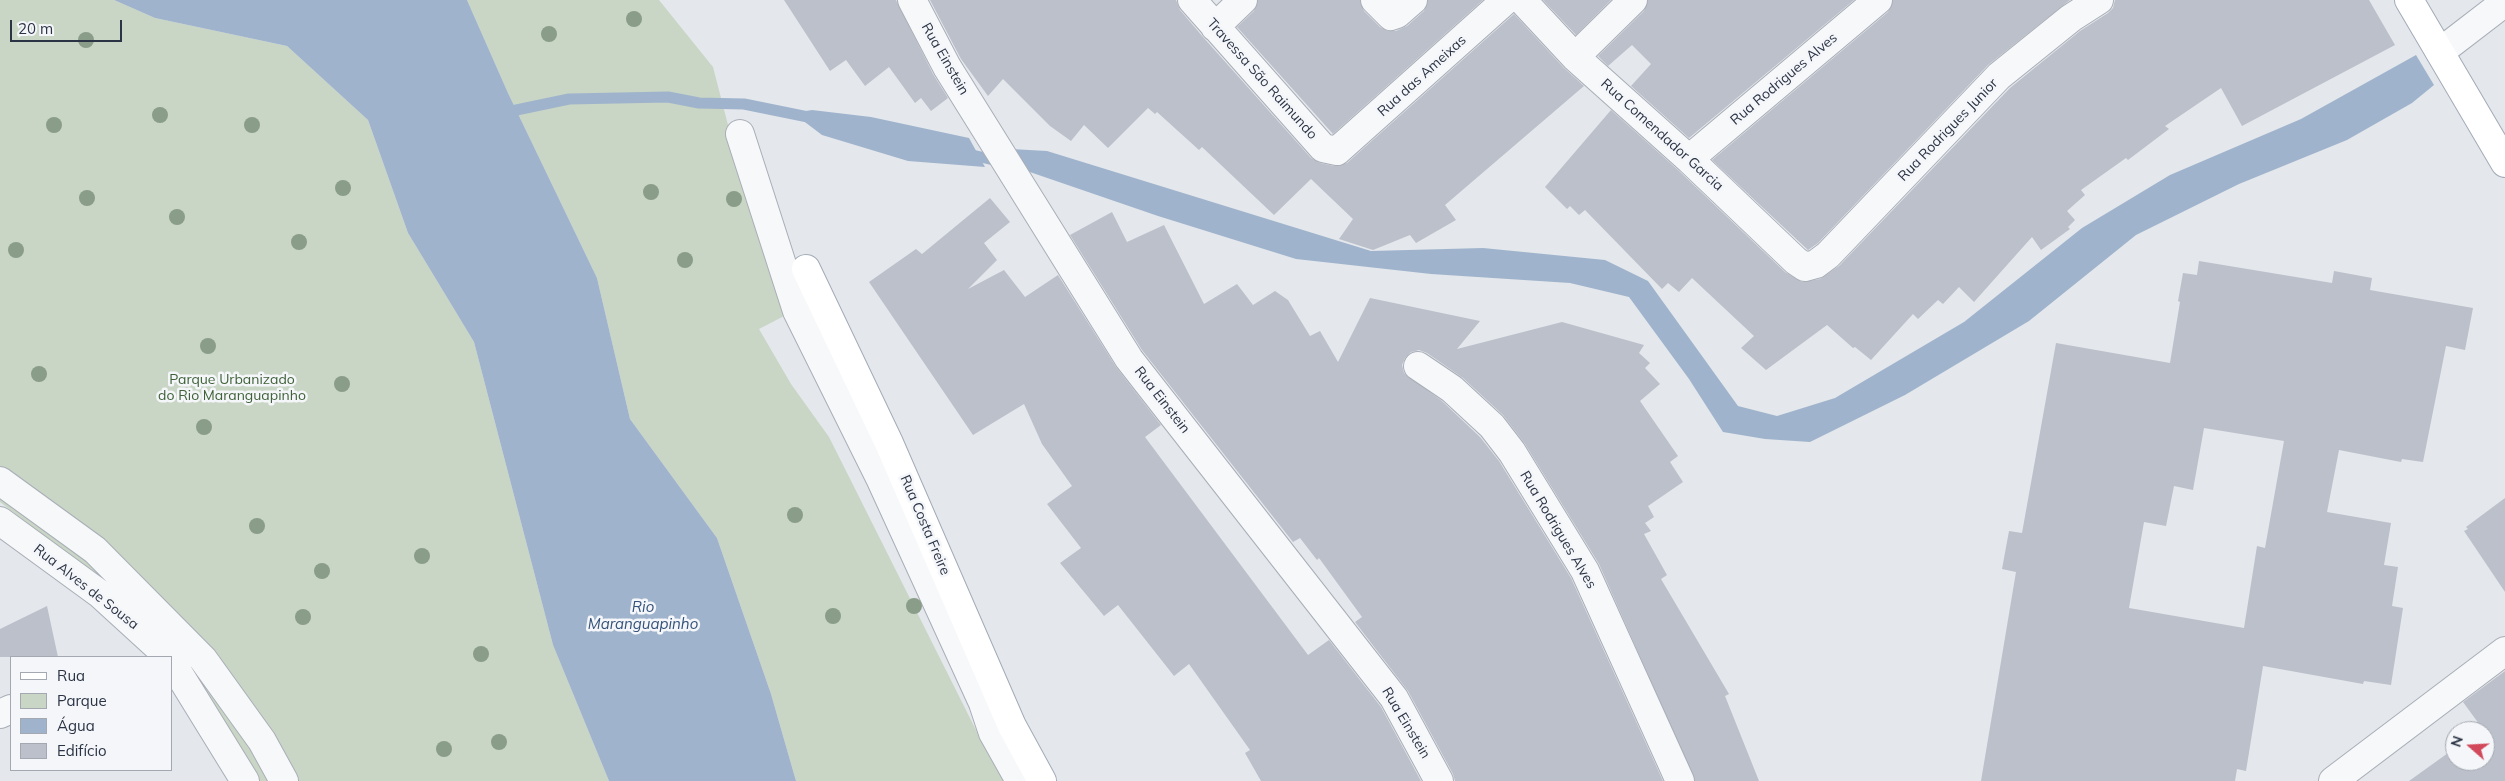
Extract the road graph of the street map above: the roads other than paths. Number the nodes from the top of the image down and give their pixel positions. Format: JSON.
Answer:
{"nodes":[{"id":1,"x":912,"y":0,"type":"edge"},
{"id":2,"x":1192,"y":0,"type":"edge"},
{"id":3,"x":1243,"y":0,"type":"edge"},
{"id":4,"x":1376,"y":0,"type":"edge"},
{"id":5,"x":1413,"y":0,"type":"edge"},
{"id":6,"x":1506,"y":0,"type":"edge"},
{"id":7,"x":1522,"y":0,"type":"edge"},
{"id":8,"x":1633,"y":0,"type":"edge"},
{"id":9,"x":1878,"y":0,"type":"edge"},
{"id":10,"x":2099,"y":0,"type":"edge"},
{"id":11,"x":2409,"y":0,"type":"edge"},
{"id":12,"x":2505,"y":2,"type":"edge"},
{"id":13,"x":1215,"y":27,"type":"junction"},
{"id":14,"x":2440,"y":52,"type":"junction"},
{"id":15,"x":1575,"y":57,"type":"junction"},
{"id":16,"x":740,"y":134,"type":"dead end"},
{"id":17,"x":1337,"y":151,"type":"joint"},
{"id":18,"x":1689,"y":158,"type":"junction"},
{"id":19,"x":2505,"y":163,"type":"edge"},
{"id":20,"x":1805,"y":267,"type":"joint"},
{"id":21,"x":806,"y":269,"type":"dead end"},
{"id":22,"x":1418,"y":366,"type":"dead end"},
{"id":23,"x":0,"y":481,"type":"edge"},
{"id":24,"x":0,"y":521,"type":"edge"},
{"id":25,"x":2505,"y":651,"type":"edge"},
{"id":26,"x":165,"y":656,"type":"edge"},
{"id":27,"x":172,"y":666,"type":"edge"},
{"id":28,"x":245,"y":781,"type":"edge"},
{"id":29,"x":284,"y":781,"type":"edge"},
{"id":30,"x":1020,"y":781,"type":"edge"},
{"id":31,"x":1042,"y":781,"type":"edge"},
{"id":32,"x":1439,"y":781,"type":"edge"},
{"id":33,"x":1680,"y":781,"type":"edge"},
{"id":34,"x":2333,"y":781,"type":"edge"}],
"edges":[{"from":1,"to":32,"type":"street","name":"Rua Einstein"},
{"from":2,"to":13,"type":"street","name":"Travessa São Raimundo"},
{"from":3,"to":13,"type":"street"},
{"from":4,"to":5,"type":"street"},
{"from":6,"to":17,"type":"street","name":"Rua das Ameixas"},
{"from":7,"to":15,"type":"street","name":"Rua Comendador Garcia"},
{"from":8,"to":15,"type":"street"},
{"from":9,"to":18,"type":"street","name":"Rua Rodrigues Alves"},
{"from":10,"to":20,"type":"street","name":"Rua Rodrigues Junior"},
{"from":11,"to":14,"type":"main road"},
{"from":12,"to":14,"type":"street"},
{"from":13,"to":17,"type":"street","name":"Travessa São Raimundo"},
{"from":14,"to":19,"type":"main road"},
{"from":15,"to":18,"type":"street","name":"Rua Comendador Garcia"},
{"from":16,"to":30,"type":"street"},
{"from":18,"to":20,"type":"street","name":"Rua Comendador Garcia"},
{"from":21,"to":31,"type":"main road","name":"Rua Costa Freire"},
{"from":22,"to":33,"type":"street","name":"Rua Rodrigues Alves"},
{"from":23,"to":29,"type":"street"},
{"from":24,"to":26,"type":"street","name":"Rua Alves de Sousa"},
{"from":25,"to":34,"type":"street"},
{"from":27,"to":28,"type":"street","name":"Rua Alves de Sousa"}]}
